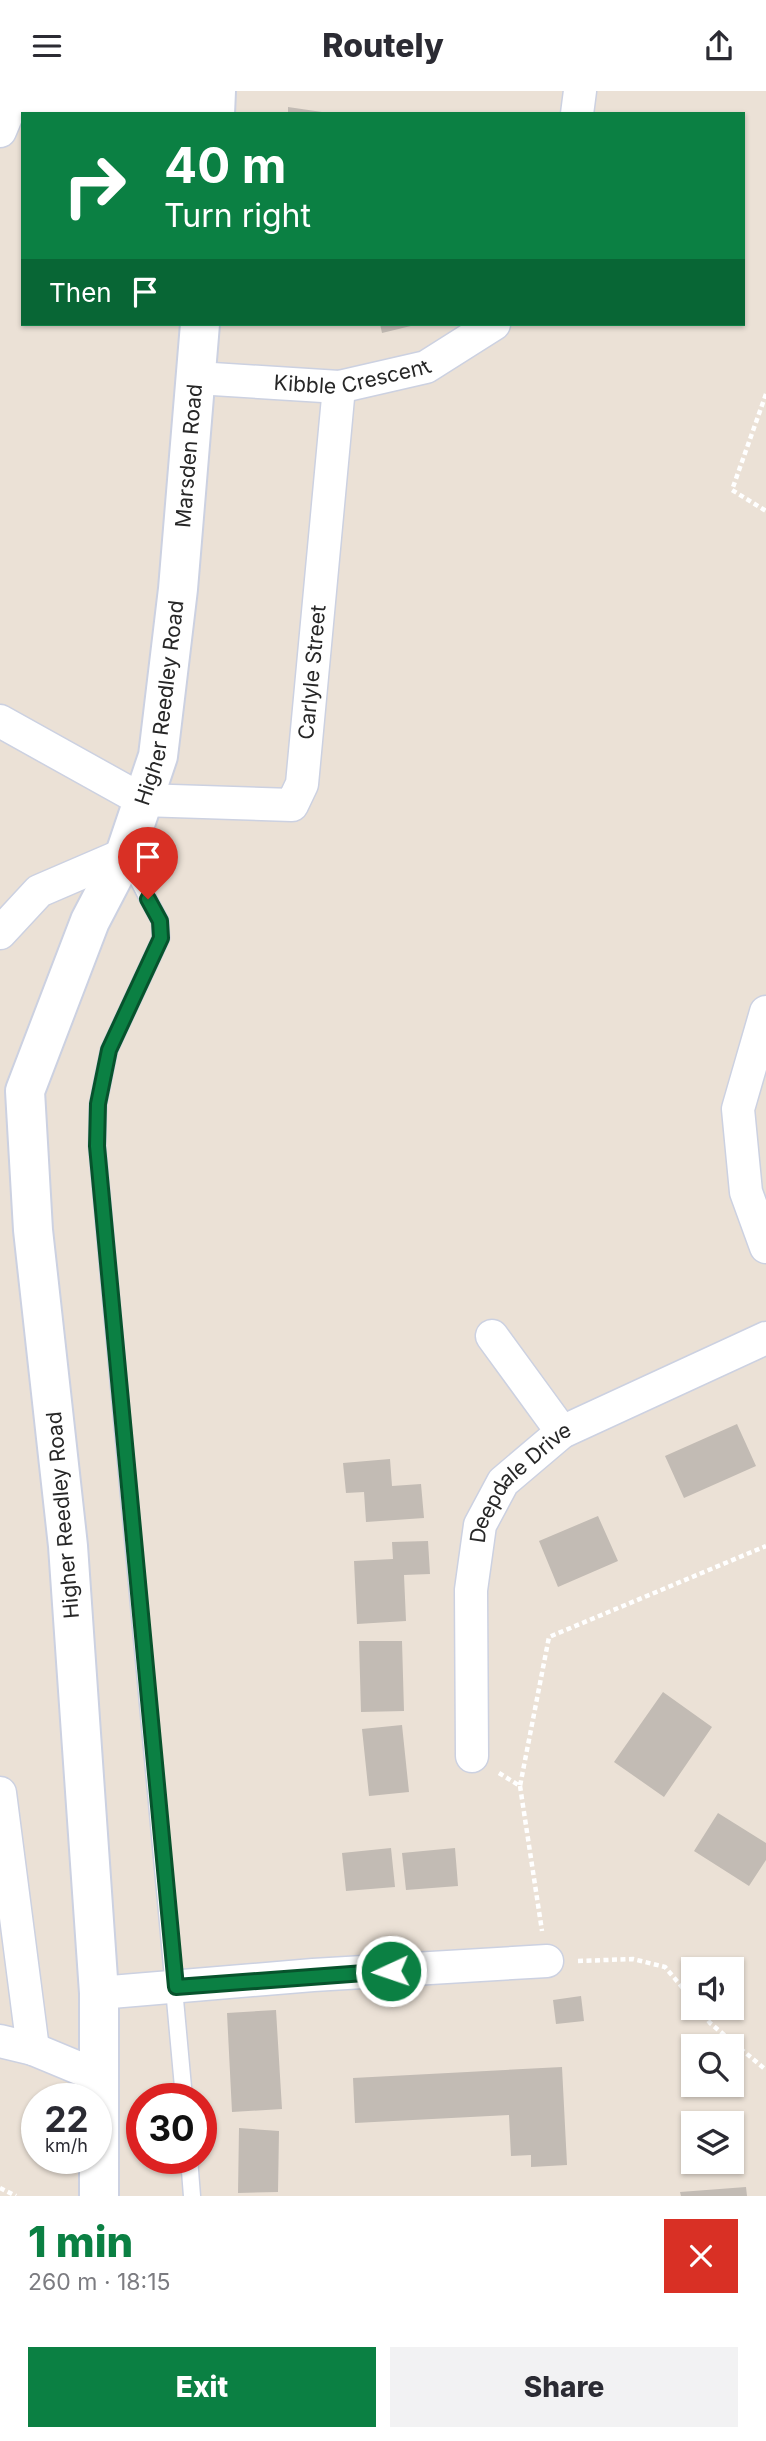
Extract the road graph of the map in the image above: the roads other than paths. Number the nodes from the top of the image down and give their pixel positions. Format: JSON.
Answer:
{"nodes":[{"id":1,"x":580,"y":91,"type":"edge"},
{"id":2,"x":14,"y":92,"type":"edge"},
{"id":3,"x":216,"y":102,"type":"edge"},
{"id":4,"x":577,"y":112,"type":"edge"},
{"id":5,"x":0,"y":131,"type":"edge"},
{"id":6,"x":200,"y":326,"type":"edge"},
{"id":7,"x":491,"y":326,"type":"edge"},
{"id":8,"x":197,"y":378,"type":"junction"},
{"id":9,"x":339,"y":387,"type":"junction"},
{"id":10,"x":178,"y":589,"type":"joint"},
{"id":11,"x":0,"y":721,"type":"edge"},
{"id":12,"x":142,"y":800,"type":"junction"},
{"id":13,"x":124,"y":854,"type":"junction"},
{"id":14,"x":0,"y":933,"type":"edge"},
{"id":15,"x":766,"y":1012,"type":"edge"},
{"id":16,"x":766,"y":1247,"type":"edge"},
{"id":17,"x":492,"y":1336,"type":"dead end"},
{"id":18,"x":766,"y":1338,"type":"edge"},
{"id":19,"x":562,"y":1432,"type":"junction"},
{"id":20,"x":472,"y":1756,"type":"road end"},
{"id":21,"x":0,"y":1793,"type":"edge"},
{"id":22,"x":547,"y":1961,"type":"road end"},
{"id":23,"x":176,"y":1987,"type":"junction"},
{"id":24,"x":99,"y":1993,"type":"junction"},
{"id":25,"x":0,"y":2041,"type":"edge"},
{"id":26,"x":33,"y":2049,"type":"junction"},
{"id":27,"x":98,"y":2076,"type":"junction"},
{"id":28,"x":183,"y":2083,"type":"edge"},
{"id":29,"x":190,"y":2174,"type":"edge"},
{"id":30,"x":99,"y":2196,"type":"edge"},
{"id":31,"x":192,"y":2196,"type":"edge"}],
"edges":[{"from":1,"to":4,"type":"street"},
{"from":2,"to":3,"type":"street"},
{"from":2,"to":5,"type":"street"},
{"from":6,"to":8,"type":"street","name":"Marsden Road"},
{"from":7,"to":9,"type":"street","name":"Kibble Crescent"},
{"from":8,"to":9,"type":"street","name":"Kibble Crescent"},
{"from":8,"to":10,"type":"street","name":"Marsden Road"},
{"from":9,"to":12,"type":"street","name":"Carlyle Street"},
{"from":10,"to":12,"type":"street","name":"Higher Reedley Road"},
{"from":11,"to":12,"type":"street"},
{"from":12,"to":13,"type":"street","name":"Higher Reedley Road"},
{"from":13,"to":14,"type":"street"},
{"from":13,"to":23,"type":"lane"},
{"from":13,"to":24,"type":"street","name":"Higher Reedley Road"},
{"from":15,"to":16,"type":"street"},
{"from":17,"to":19,"type":"street"},
{"from":18,"to":19,"type":"street","name":"Deepdale Drive"},
{"from":19,"to":20,"type":"street","name":"Deepdale Drive"},
{"from":21,"to":26,"type":"street"},
{"from":22,"to":23,"type":"street"},
{"from":23,"to":24,"type":"street"},
{"from":23,"to":28,"type":"lane"},
{"from":24,"to":27,"type":"street","name":"Higher Reedley Road"},
{"from":25,"to":26,"type":"street"},
{"from":26,"to":27,"type":"street"},
{"from":27,"to":30,"type":"street","name":"Higher Reedley Road"},
{"from":29,"to":31,"type":"lane"}]}
